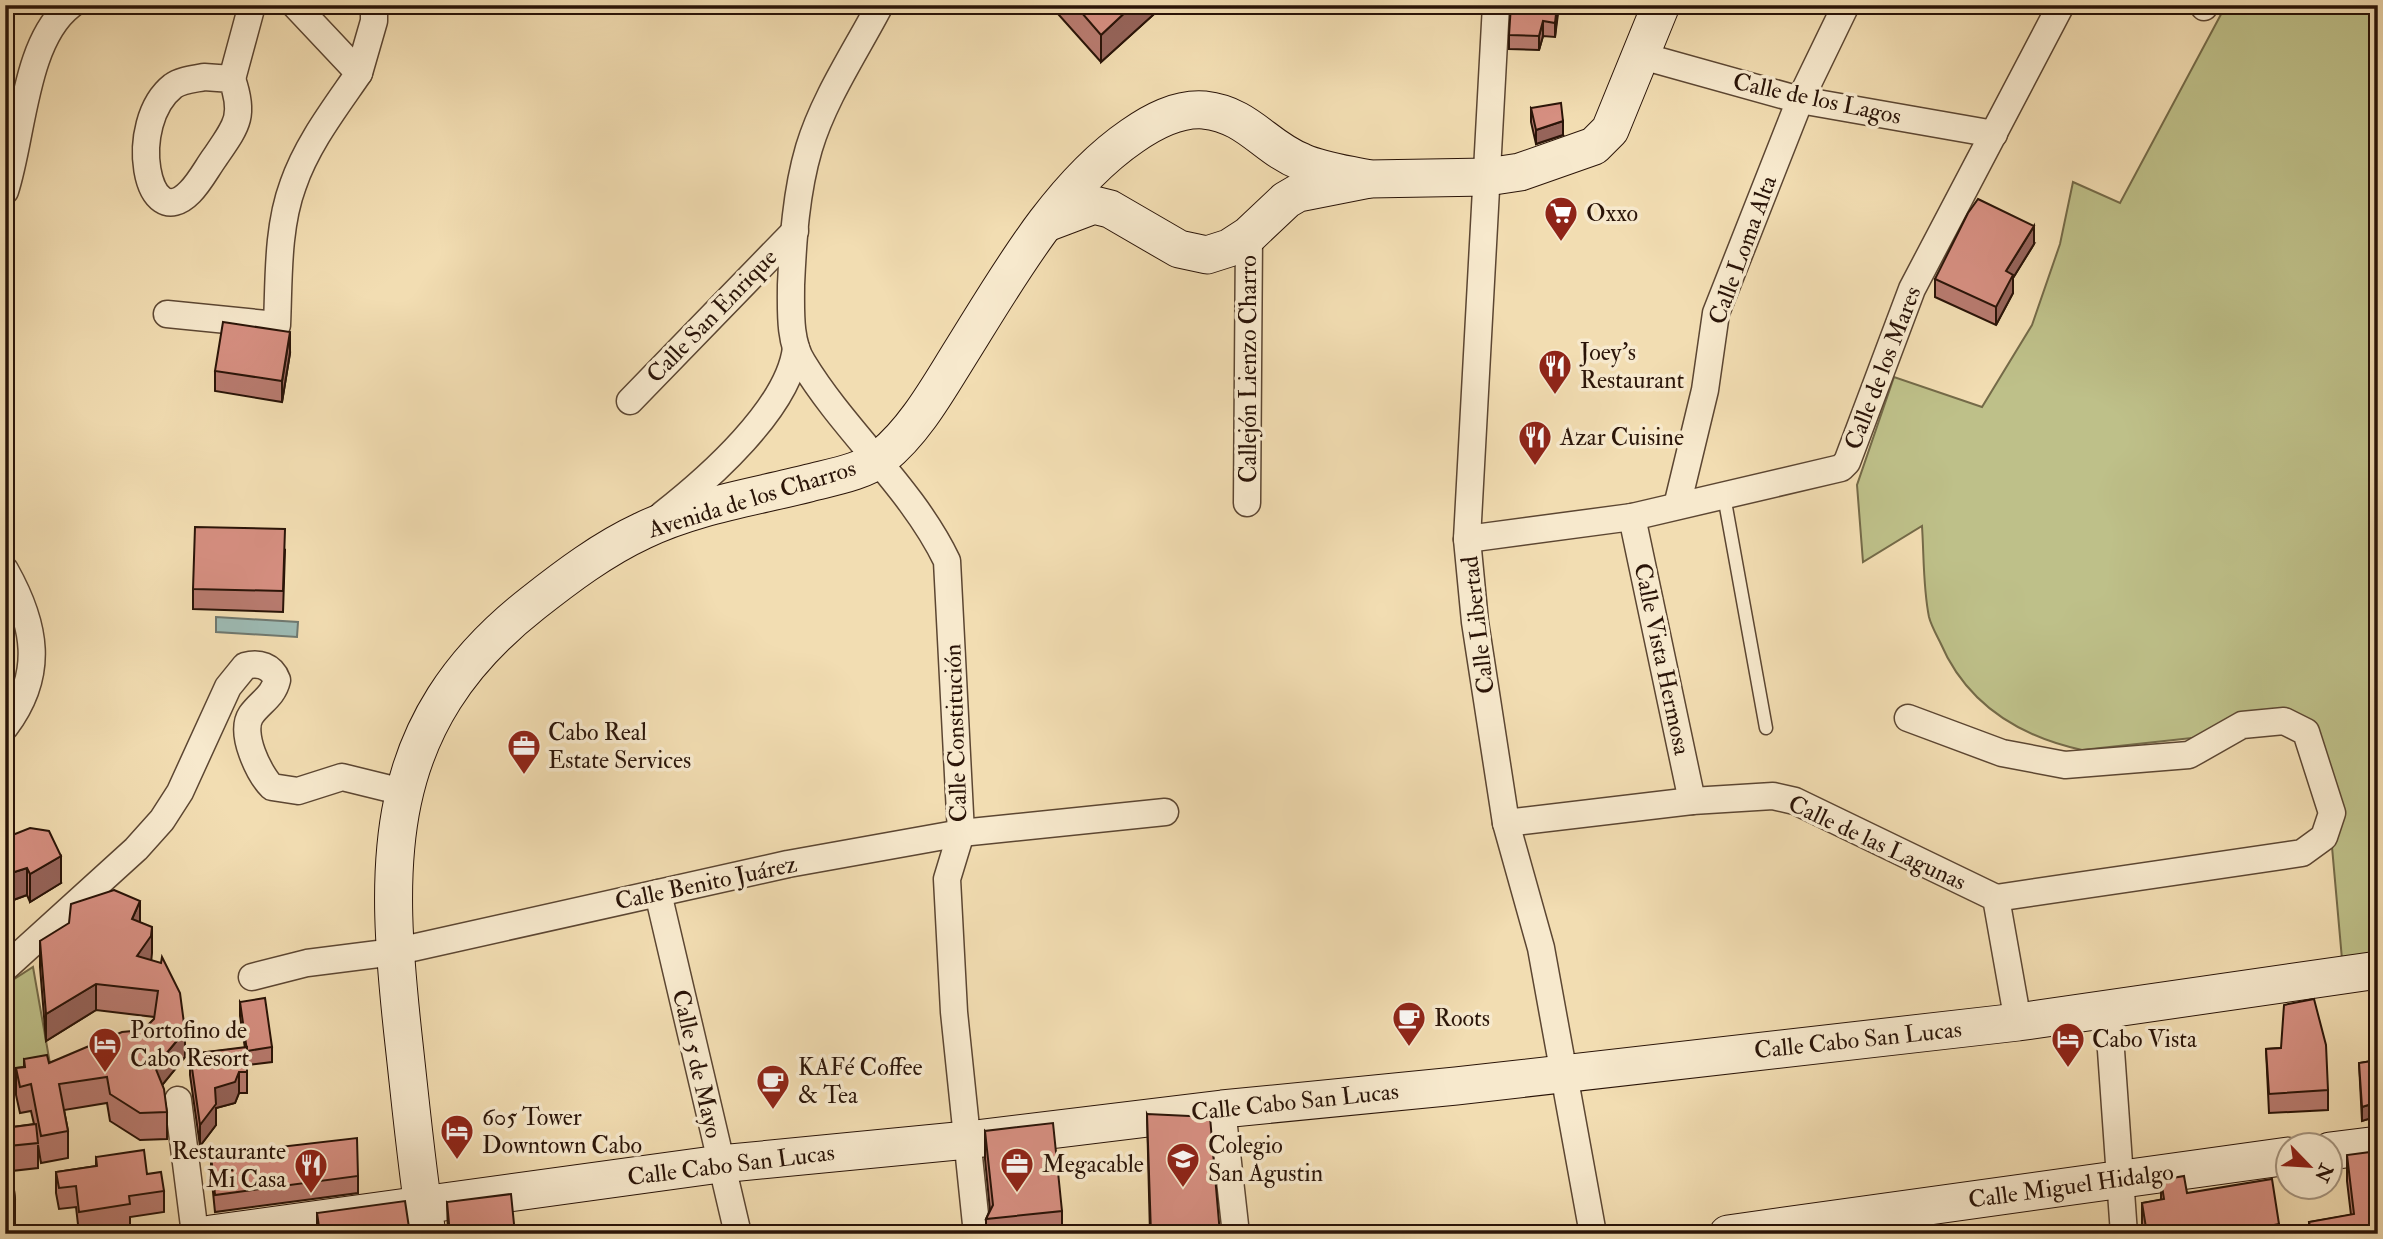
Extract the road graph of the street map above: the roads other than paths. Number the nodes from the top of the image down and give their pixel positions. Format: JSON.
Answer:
{"nodes":[{"id":1,"x":71,"y":5,"type":"edge"},
{"id":2,"x":252,"y":5,"type":"edge"},
{"id":3,"x":295,"y":5,"type":"edge"},
{"id":4,"x":374,"y":5,"type":"edge"},
{"id":5,"x":880,"y":5,"type":"edge"},
{"id":6,"x":1496,"y":5,"type":"edge"},
{"id":7,"x":1661,"y":5,"type":"edge"},
{"id":8,"x":1846,"y":5,"type":"edge"},
{"id":9,"x":2062,"y":5,"type":"edge"},
{"id":10,"x":1642,"y":56,"type":"junction"},
{"id":11,"x":359,"y":73,"type":"junction"},
{"id":12,"x":232,"y":79,"type":"junction"},
{"id":13,"x":1800,"y":100,"type":"junction"},
{"id":14,"x":1994,"y":134,"type":"junction"},
{"id":15,"x":1487,"y":177,"type":"junction"},
{"id":16,"x":1369,"y":179,"type":"junction"},
{"id":17,"x":5,"y":191,"type":"edge"},
{"id":18,"x":1049,"y":222,"type":"junction"},
{"id":19,"x":795,"y":231,"type":"junction"},
{"id":20,"x":1249,"y":235,"type":"junction"},
{"id":21,"x":167,"y":314,"type":"dead end"},
{"id":22,"x":796,"y":348,"type":"junction"},
{"id":23,"x":630,"y":401,"type":"dead end"},
{"id":24,"x":878,"y":460,"type":"junction"},
{"id":25,"x":1724,"y":496,"type":"junction"},
{"id":26,"x":1247,"y":503,"type":"dead end"},
{"id":27,"x":1677,"y":506,"type":"junction"},
{"id":28,"x":1632,"y":517,"type":"junction"},
{"id":29,"x":643,"y":530,"type":"junction"},
{"id":30,"x":1467,"y":539,"type":"junction"},
{"id":31,"x":5,"y":570,"type":"edge"},
{"id":32,"x":1908,"y":718,"type":"dead end"},
{"id":33,"x":5,"y":727,"type":"edge"},
{"id":34,"x":1766,"y":728,"type":"dead end"},
{"id":35,"x":403,"y":792,"type":"junction"},
{"id":36,"x":1692,"y":801,"type":"junction"},
{"id":37,"x":1165,"y":812,"type":"dead end"},
{"id":38,"x":1506,"y":823,"type":"junction"},
{"id":39,"x":961,"y":833,"type":"junction"},
{"id":40,"x":658,"y":893,"type":"junction"},
{"id":41,"x":1996,"y":898,"type":"junction"},
{"id":42,"x":394,"y":952,"type":"junction"},
{"id":43,"x":5,"y":968,"type":"edge"},
{"id":44,"x":2378,"y":970,"type":"edge"},
{"id":45,"x":252,"y":977,"type":"dead end"},
{"id":46,"x":2108,"y":1008,"type":"junction"},
{"id":47,"x":2018,"y":1022,"type":"junction"},
{"id":48,"x":1565,"y":1072,"type":"junction"},
{"id":49,"x":178,"y":1100,"type":"dead end"},
{"id":50,"x":1222,"y":1109,"type":"junction"},
{"id":51,"x":967,"y":1140,"type":"junction"},
{"id":52,"x":2378,"y":1145,"type":"edge"},
{"id":53,"x":2344,"y":1149,"type":"edge"},
{"id":54,"x":2274,"y":1158,"type":"edge"},
{"id":55,"x":720,"y":1164,"type":"junction"},
{"id":56,"x":2121,"y":1177,"type":"junction"},
{"id":57,"x":424,"y":1219,"type":"edge"},
{"id":58,"x":1867,"y":1225,"type":"edge"},
{"id":59,"x":195,"y":1234,"type":"edge"},
{"id":60,"x":211,"y":1234,"type":"edge"},
{"id":61,"x":738,"y":1234,"type":"edge"},
{"id":62,"x":977,"y":1234,"type":"edge"},
{"id":63,"x":1236,"y":1234,"type":"edge"},
{"id":64,"x":1593,"y":1234,"type":"edge"},
{"id":65,"x":1728,"y":1234,"type":"edge"},
{"id":66,"x":2124,"y":1234,"type":"edge"}],
"edges":[{"from":1,"to":17,"type":"street"},
{"from":2,"to":12,"type":"street"},
{"from":3,"to":11,"type":"street"},
{"from":4,"to":11,"type":"street"},
{"from":5,"to":19,"type":"street"},
{"from":6,"to":15,"type":"street","name":"Calle Libertad"},
{"from":7,"to":10,"type":"main road","name":"Avenida de los Charros"},
{"from":8,"to":13,"type":"street","name":"Calle Loma Alta"},
{"from":9,"to":14,"type":"street","name":"Calle de los Mares"},
{"from":10,"to":13,"type":"street","name":"Calle de los Lagos"},
{"from":10,"to":15,"type":"main road","name":"Avenida de los Charros"},
{"from":11,"to":21,"type":"street"},
{"from":12,"to":12,"type":"street"},
{"from":13,"to":14,"type":"street","name":"Calle de los Lagos"},
{"from":13,"to":27,"type":"street","name":"Calle Loma Alta"},
{"from":14,"to":25,"type":"street","name":"Calle de los Mares"},
{"from":15,"to":16,"type":"main road","name":"Avenida de los Charros"},
{"from":15,"to":30,"type":"street","name":"Calle Libertad"},
{"from":16,"to":18,"type":"main road","name":"Avenida de los Charros"},
{"from":16,"to":20,"type":"main road","name":"Avenida de los Charros"},
{"from":18,"to":20,"type":"main road"},
{"from":18,"to":24,"type":"main road","name":"Avenida de los Charros"},
{"from":19,"to":22,"type":"street"},
{"from":19,"to":23,"type":"street","name":"Calle San Enrique"},
{"from":20,"to":26,"type":"street","name":"Callejón Lienzo Charro"},
{"from":22,"to":24,"type":"street","name":"Calle Constitución"},
{"from":22,"to":29,"type":"street"},
{"from":24,"to":29,"type":"main road","name":"Avenida de los Charros"},
{"from":24,"to":39,"type":"street","name":"Calle Constitución"},
{"from":25,"to":27,"type":"street","name":"Calle de los Mares"},
{"from":25,"to":34,"type":"lane"},
{"from":27,"to":28,"type":"street","name":"Calle de los Mares"},
{"from":28,"to":30,"type":"street","name":"Calle de los Mares"},
{"from":28,"to":36,"type":"street","name":"Calle Vista Hermosa"},
{"from":29,"to":35,"type":"main road","name":"Avenida de los Charros"},
{"from":30,"to":38,"type":"street","name":"Calle Libertad"},
{"from":31,"to":33,"type":"street"},
{"from":32,"to":41,"type":"street"},
{"from":35,"to":42,"type":"main road","name":"Avenida de los Charros"},
{"from":35,"to":43,"type":"street"},
{"from":36,"to":38,"type":"street","name":"Calle de las Lagunas"},
{"from":36,"to":41,"type":"street","name":"Calle de las Lagunas"},
{"from":37,"to":39,"type":"street","name":"Calle Benito Juárez"},
{"from":38,"to":48,"type":"street","name":"Calle Libertad"},
{"from":39,"to":40,"type":"street","name":"Calle Benito Juárez"},
{"from":39,"to":51,"type":"street","name":"Calle Constitución"},
{"from":40,"to":42,"type":"street","name":"Calle Benito Juárez"},
{"from":40,"to":55,"type":"street","name":"Calle 5 de Mayo"},
{"from":41,"to":47,"type":"street","name":"Calle de las Lagunas"},
{"from":42,"to":45,"type":"street","name":"Calle Benito Juárez"},
{"from":42,"to":57,"type":"main road","name":"Avenida de los Charros"},
{"from":44,"to":46,"type":"main road","name":"Calle Cabo San Lucas"},
{"from":46,"to":47,"type":"main road","name":"Calle Cabo San Lucas"},
{"from":46,"to":56,"type":"street"},
{"from":47,"to":48,"type":"main road","name":"Calle Cabo San Lucas"},
{"from":48,"to":50,"type":"main road","name":"Calle Cabo San Lucas"},
{"from":48,"to":64,"type":"street","name":"Calle Libertad"},
{"from":49,"to":59,"type":"street"},
{"from":50,"to":51,"type":"main road","name":"Calle Cabo San Lucas"},
{"from":50,"to":63,"type":"street"},
{"from":51,"to":55,"type":"main road","name":"Calle Cabo San Lucas"},
{"from":51,"to":62,"type":"street","name":"Calle Constitución"},
{"from":52,"to":53,"type":"main road"},
{"from":54,"to":56,"type":"main road","name":"Calle Miguel Hidalgo"},
{"from":55,"to":57,"type":"main road","name":"Calle Cabo San Lucas"},
{"from":55,"to":61,"type":"street","name":"Calle 5 de Mayo"},
{"from":56,"to":58,"type":"main road","name":"Calle Miguel Hidalgo"},
{"from":56,"to":66,"type":"street"},
{"from":57,"to":60,"type":"main road","name":"Calle Cabo San Lucas"},
{"from":58,"to":65,"type":"main road","name":"Calle Miguel Hidalgo"}]}
